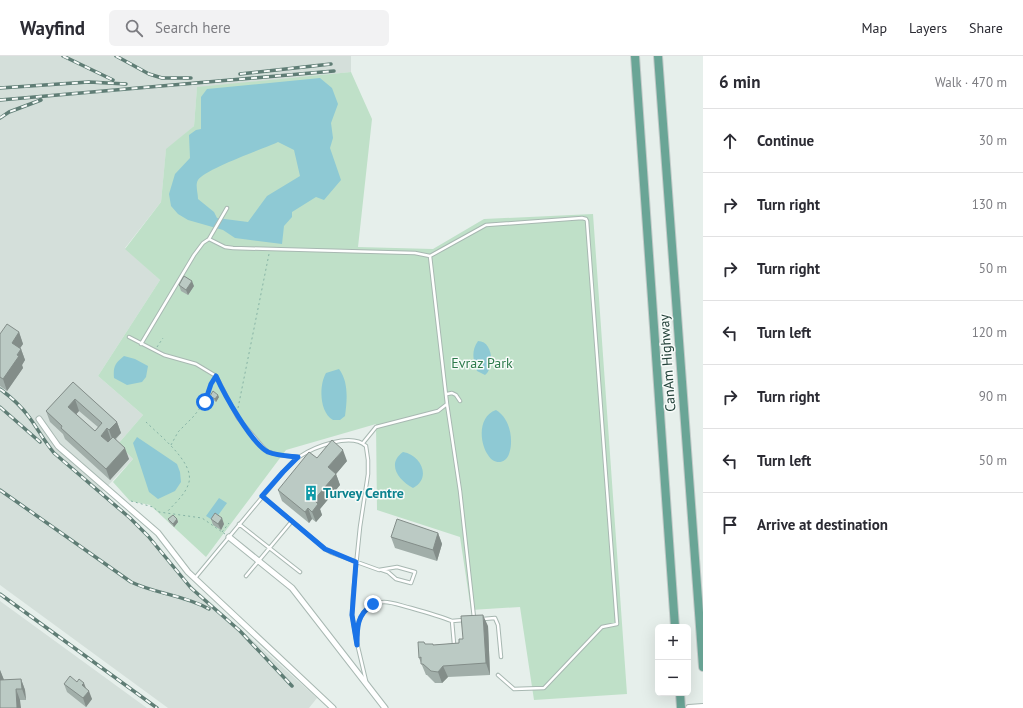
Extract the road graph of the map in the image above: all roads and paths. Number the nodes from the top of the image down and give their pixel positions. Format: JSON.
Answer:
{"nodes":[{"id":1,"x":634,"y":56,"type":"edge"},
{"id":2,"x":658,"y":56,"type":"edge"},
{"id":3,"x":226,"y":210,"type":"dead end"},
{"id":4,"x":209,"y":239,"type":"junction"},
{"id":5,"x":269,"y":250,"type":"junction"},
{"id":6,"x":430,"y":256,"type":"junction"},
{"id":7,"x":129,"y":337,"type":"dead end"},
{"id":8,"x":163,"y":338,"type":"dead end"},
{"id":9,"x":141,"y":344,"type":"junction"},
{"id":10,"x":155,"y":351,"type":"junction"},
{"id":11,"x":216,"y":376,"type":"junction"},
{"id":12,"x":446,"y":394,"type":"junction"},
{"id":13,"x":206,"y":397,"type":"junction"},
{"id":14,"x":460,"y":401,"type":"dead end"},
{"id":15,"x":214,"y":403,"type":"dead end"},
{"id":16,"x":447,"y":404,"type":"junction"},
{"id":17,"x":238,"y":410,"type":"dead end"},
{"id":18,"x":39,"y":419,"type":"dead end"},
{"id":19,"x":146,"y":422,"type":"dead end"},
{"id":20,"x":362,"y":443,"type":"junction"},
{"id":21,"x":170,"y":445,"type":"junction"},
{"id":22,"x":298,"y":457,"type":"junction"},
{"id":23,"x":262,"y":496,"type":"junction"},
{"id":24,"x":127,"y":506,"type":"junction"},
{"id":25,"x":167,"y":512,"type":"junction"},
{"id":26,"x":292,"y":521,"type":"junction"},
{"id":27,"x":229,"y":523,"type":"dead end"},
{"id":28,"x":239,"y":524,"type":"junction"},
{"id":29,"x":222,"y":527,"type":"dead end"},
{"id":30,"x":224,"y":529,"type":"junction"},
{"id":31,"x":222,"y":532,"type":"junction"},
{"id":32,"x":228,"y":537,"type":"junction"},
{"id":33,"x":270,"y":548,"type":"junction"},
{"id":34,"x":259,"y":561,"type":"junction"},
{"id":35,"x":356,"y":562,"type":"junction"},
{"id":36,"x":382,"y":570,"type":"junction"},
{"id":37,"x":300,"y":572,"type":"dead end"},
{"id":38,"x":246,"y":576,"type":"dead end"},
{"id":39,"x":194,"y":579,"type":"junction"},
{"id":40,"x":474,"y":620,"type":"junction"},
{"id":41,"x":452,"y":621,"type":"junction"},
{"id":42,"x":675,"y":624,"type":"edge"},
{"id":43,"x":454,"y":644,"type":"edge"},
{"id":44,"x":357,"y":645,"type":"junction"},
{"id":45,"x":501,"y":657,"type":"dead end"},
{"id":46,"x":703,"y":667,"type":"edge"},
{"id":47,"x":498,"y":675,"type":"dead end"},
{"id":48,"x":367,"y":686,"type":"junction"},
{"id":49,"x":680,"y":696,"type":"edge"},
{"id":50,"x":703,"y":707,"type":"edge"},
{"id":51,"x":333,"y":708,"type":"edge"},
{"id":52,"x":385,"y":708,"type":"edge"},
{"id":53,"x":681,"y":708,"type":"edge"},
{"id":54,"x":689,"y":708,"type":"edge"}],
"edges":[{"from":1,"to":42,"type":"main road","name":"CanAm Highway"},
{"from":2,"to":46,"type":"main road","name":"CanAm Highway"},
{"from":3,"to":4,"type":"lane"},
{"from":4,"to":5,"type":"lane"},
{"from":4,"to":9,"type":"lane"},
{"from":5,"to":6,"type":"lane"},
{"from":5,"to":17,"type":"path"},
{"from":6,"to":12,"type":"lane"},
{"from":6,"to":47,"type":"lane"},
{"from":7,"to":9,"type":"lane"},
{"from":8,"to":10,"type":"path"},
{"from":9,"to":10,"type":"lane"},
{"from":10,"to":11,"type":"lane"},
{"from":11,"to":13,"type":"path"},
{"from":11,"to":22,"type":"lane"},
{"from":12,"to":14,"type":"lane"},
{"from":12,"to":16,"type":"lane"},
{"from":13,"to":15,"type":"path"},
{"from":13,"to":21,"type":"path"},
{"from":16,"to":20,"type":"lane"},
{"from":16,"to":40,"type":"lane"},
{"from":18,"to":24,"type":"street"},
{"from":19,"to":21,"type":"path"},
{"from":20,"to":22,"type":"lane"},
{"from":20,"to":35,"type":"lane"},
{"from":21,"to":25,"type":"path"},
{"from":22,"to":23,"type":"lane"},
{"from":23,"to":26,"type":"lane"},
{"from":23,"to":28,"type":"lane"},
{"from":24,"to":25,"type":"path"},
{"from":24,"to":39,"type":"street"},
{"from":25,"to":31,"type":"path"},
{"from":26,"to":33,"type":"lane"},
{"from":26,"to":35,"type":"lane"},
{"from":27,"to":30,"type":"path"},
{"from":28,"to":32,"type":"lane"},
{"from":28,"to":33,"type":"lane"},
{"from":29,"to":30,"type":"path"},
{"from":30,"to":31,"type":"path"},
{"from":31,"to":32,"type":"path"},
{"from":32,"to":34,"type":"street"},
{"from":32,"to":39,"type":"lane"},
{"from":33,"to":34,"type":"lane"},
{"from":33,"to":37,"type":"lane"},
{"from":34,"to":38,"type":"lane"},
{"from":34,"to":48,"type":"street"},
{"from":35,"to":36,"type":"lane"},
{"from":35,"to":44,"type":"lane"},
{"from":36,"to":36,"type":"lane"},
{"from":39,"to":51,"type":"street"},
{"from":40,"to":41,"type":"lane"},
{"from":40,"to":45,"type":"lane"},
{"from":41,"to":43,"type":"lane"},
{"from":41,"to":44,"type":"lane"},
{"from":44,"to":48,"type":"lane"},
{"from":48,"to":52,"type":"street"},
{"from":49,"to":53,"type":"main road"},
{"from":50,"to":54,"type":"street"}]}
